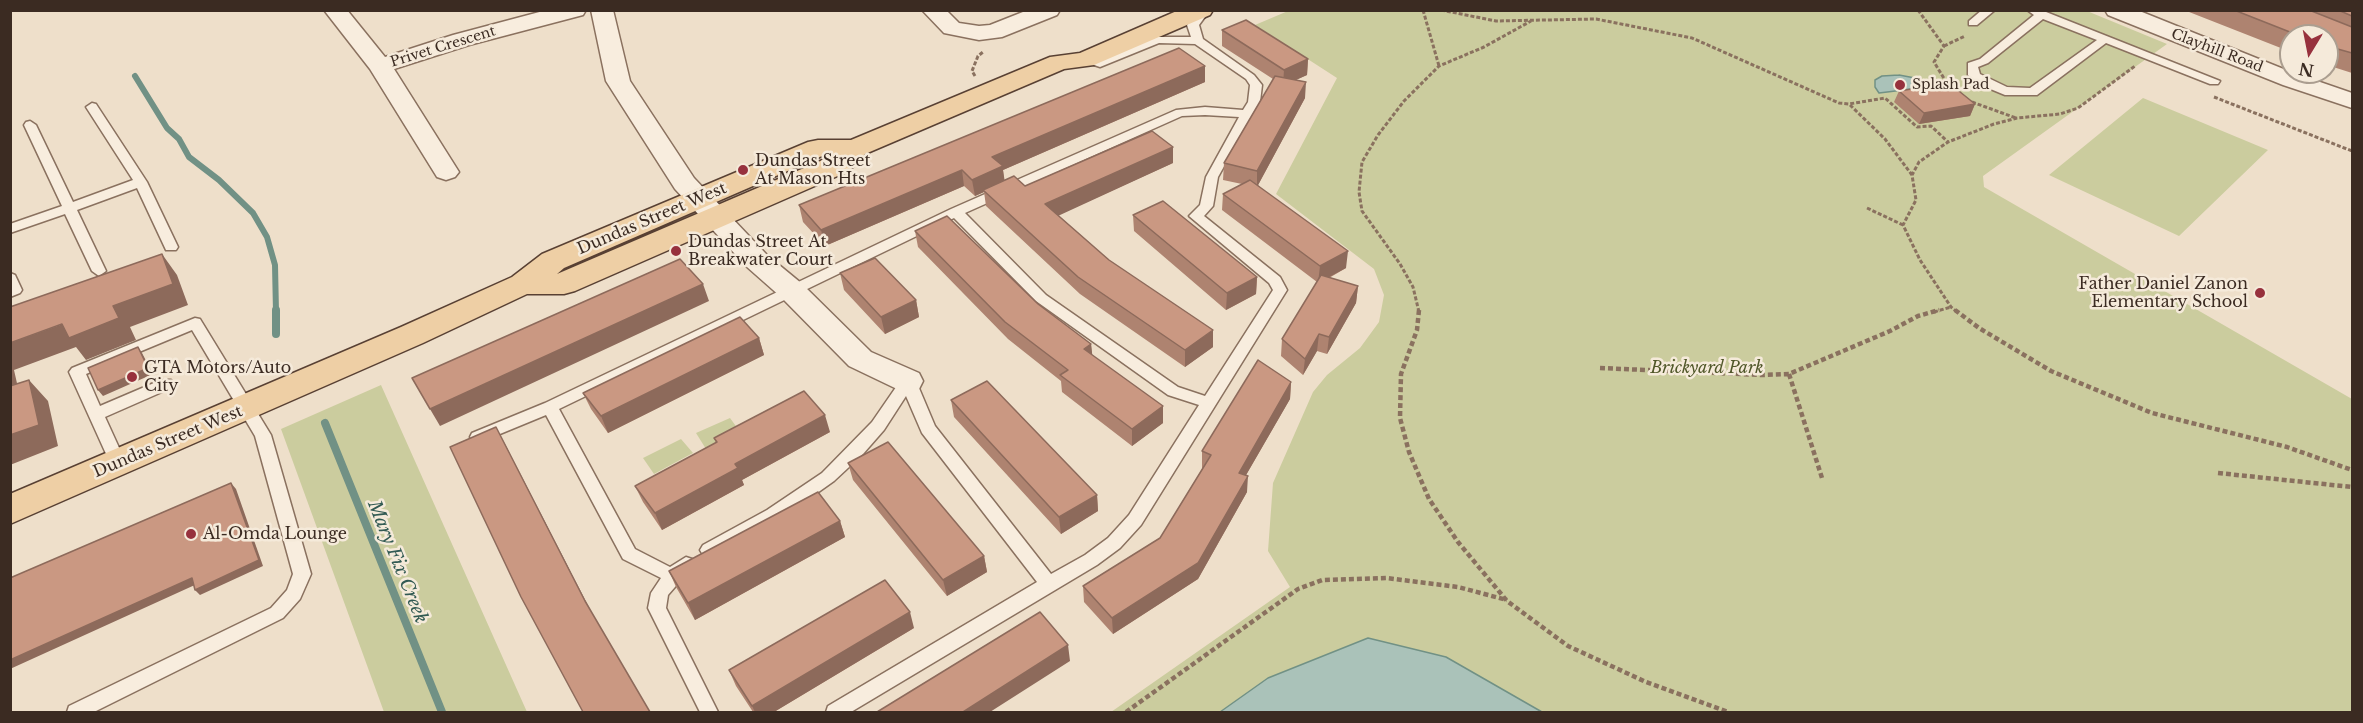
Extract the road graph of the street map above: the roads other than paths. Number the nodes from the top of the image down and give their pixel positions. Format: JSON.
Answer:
{"nodes":[{"id":1,"x":334,"y":10,"type":"edge"},
{"id":2,"x":575,"y":10,"type":"edge"},
{"id":3,"x":602,"y":10,"type":"edge"},
{"id":4,"x":933,"y":10,"type":"edge"},
{"id":5,"x":1049,"y":10,"type":"edge"},
{"id":6,"x":1164,"y":10,"type":"edge"},
{"id":7,"x":1203,"y":10,"type":"edge"},
{"id":8,"x":1990,"y":10,"type":"edge"},
{"id":9,"x":2116,"y":10,"type":"edge"},
{"id":10,"x":2035,"y":13,"type":"edge"},
{"id":11,"x":1973,"y":23,"type":"dead end"},
{"id":12,"x":2105,"y":39,"type":"junction"},
{"id":13,"x":1198,"y":41,"type":"junction"},
{"id":14,"x":1072,"y":61,"type":"junction"},
{"id":15,"x":380,"y":66,"type":"junction"},
{"id":16,"x":2214,"y":81,"type":"dead end"},
{"id":17,"x":2352,"y":100,"type":"edge"},
{"id":18,"x":92,"y":107,"type":"dead end"},
{"id":19,"x":1246,"y":114,"type":"junction"},
{"id":20,"x":30,"y":125,"type":"dead end"},
{"id":21,"x":446,"y":172,"type":"dead end"},
{"id":22,"x":141,"y":182,"type":"junction"},
{"id":23,"x":67,"y":209,"type":"junction"},
{"id":24,"x":707,"y":209,"type":"junction"},
{"id":25,"x":956,"y":212,"type":"junction"},
{"id":26,"x":10,"y":229,"type":"edge"},
{"id":27,"x":171,"y":247,"type":"dead end"},
{"id":28,"x":99,"y":271,"type":"dead end"},
{"id":29,"x":10,"y":278,"type":"edge"},
{"id":30,"x":791,"y":290,"type":"junction"},
{"id":31,"x":10,"y":292,"type":"edge"},
{"id":32,"x":908,"y":381,"type":"junction"},
{"id":33,"x":166,"y":384,"type":"dead end"},
{"id":34,"x":1210,"y":403,"type":"junction"},
{"id":35,"x":550,"y":407,"type":"junction"},
{"id":36,"x":248,"y":408,"type":"junction"},
{"id":37,"x":95,"y":415,"type":"junction"},
{"id":38,"x":465,"y":442,"type":"edge"},
{"id":39,"x":118,"y":464,"type":"junction"},
{"id":40,"x":10,"y":510,"type":"edge"},
{"id":41,"x":673,"y":575,"type":"junction"},
{"id":42,"x":1049,"y":584,"type":"junction"},
{"id":43,"x":76,"y":712,"type":"edge"},
{"id":44,"x":709,"y":712,"type":"edge"},
{"id":45,"x":835,"y":712,"type":"edge"}],
"edges":[{"from":1,"to":15,"type":"street","name":"Privet Crescent"},
{"from":2,"to":15,"type":"street","name":"Privet Crescent"},
{"from":3,"to":24,"type":"street"},
{"from":4,"to":5,"type":"street"},
{"from":6,"to":14,"type":"main road","name":"Dundas Street West"},
{"from":7,"to":13,"type":"lane"},
{"from":7,"to":14,"type":"main road","name":"Dundas Street West"},
{"from":8,"to":11,"type":"lane"},
{"from":9,"to":17,"type":"street","name":"Clayhill Road"},
{"from":10,"to":12,"type":"lane"},
{"from":10,"to":12,"type":"lane"},
{"from":12,"to":16,"type":"lane"},
{"from":13,"to":14,"type":"lane"},
{"from":13,"to":19,"type":"lane"},
{"from":14,"to":24,"type":"main road","name":"Dundas Street West"},
{"from":15,"to":21,"type":"street"},
{"from":18,"to":22,"type":"lane"},
{"from":19,"to":25,"type":"lane"},
{"from":19,"to":34,"type":"lane"},
{"from":20,"to":23,"type":"lane"},
{"from":22,"to":23,"type":"lane"},
{"from":22,"to":27,"type":"lane"},
{"from":23,"to":26,"type":"lane"},
{"from":23,"to":28,"type":"lane"},
{"from":24,"to":30,"type":"street"},
{"from":24,"to":36,"type":"main road","name":"Dundas Street West"},
{"from":25,"to":30,"type":"lane"},
{"from":25,"to":34,"type":"lane"},
{"from":29,"to":31,"type":"lane"},
{"from":30,"to":32,"type":"street"},
{"from":30,"to":35,"type":"lane"},
{"from":32,"to":41,"type":"lane"},
{"from":32,"to":42,"type":"lane"},
{"from":33,"to":37,"type":"lane"},
{"from":34,"to":42,"type":"lane"},
{"from":35,"to":38,"type":"lane"},
{"from":35,"to":41,"type":"lane"},
{"from":36,"to":37,"type":"lane"},
{"from":36,"to":39,"type":"main road","name":"Dundas Street West"},
{"from":36,"to":43,"type":"lane"},
{"from":37,"to":39,"type":"lane"},
{"from":39,"to":40,"type":"main road","name":"Dundas Street West"},
{"from":41,"to":44,"type":"lane"},
{"from":42,"to":45,"type":"lane"}]}
